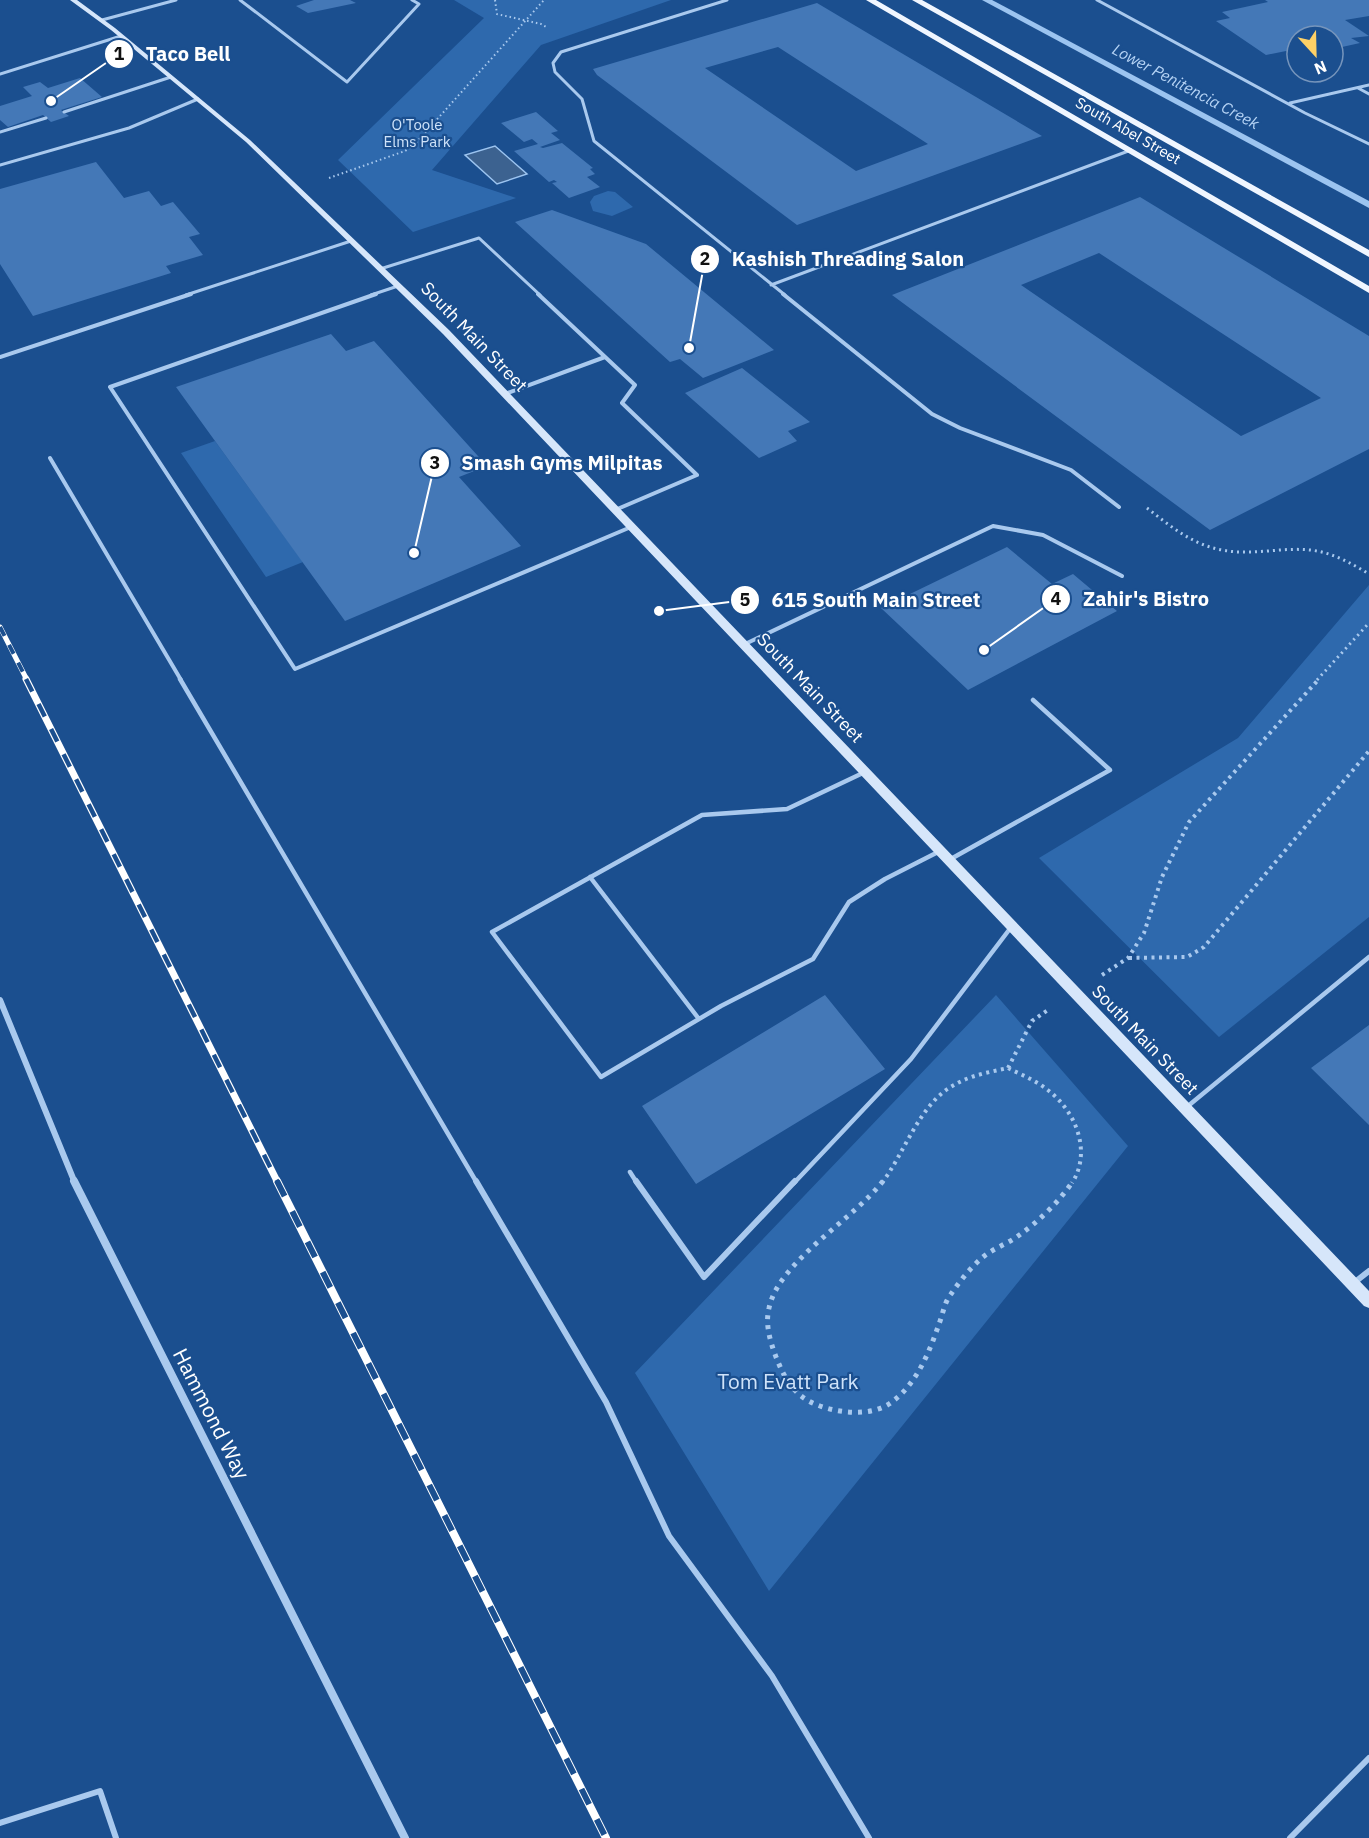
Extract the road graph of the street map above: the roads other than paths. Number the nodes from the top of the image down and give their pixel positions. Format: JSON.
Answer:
{"nodes":[{"id":1,"x":73,"y":0,"type":"edge"},
{"id":2,"x":176,"y":0,"type":"edge"},
{"id":3,"x":240,"y":0,"type":"edge"},
{"id":4,"x":412,"y":0,"type":"edge"},
{"id":5,"x":727,"y":0,"type":"edge"},
{"id":6,"x":870,"y":0,"type":"edge"},
{"id":7,"x":916,"y":0,"type":"edge"},
{"id":8,"x":1097,"y":0,"type":"edge"},
{"id":9,"x":102,"y":20,"type":"junction"},
{"id":10,"x":122,"y":36,"type":"junction"},
{"id":11,"x":0,"y":74,"type":"edge"},
{"id":12,"x":171,"y":77,"type":"junction"},
{"id":13,"x":1369,"y":85,"type":"edge"},
{"id":14,"x":1358,"y":87,"type":"junction"},
{"id":15,"x":1369,"y":94,"type":"edge"},
{"id":16,"x":198,"y":99,"type":"junction"},
{"id":17,"x":1289,"y":103,"type":"junction"},
{"id":18,"x":64,"y":112,"type":"dead end"},
{"id":19,"x":46,"y":118,"type":"dead end"},
{"id":20,"x":0,"y":132,"type":"edge"},
{"id":21,"x":1369,"y":144,"type":"edge"},
{"id":22,"x":1131,"y":150,"type":"junction"},
{"id":23,"x":0,"y":165,"type":"edge"},
{"id":24,"x":351,"y":241,"type":"junction"},
{"id":25,"x":1369,"y":254,"type":"edge"},
{"id":26,"x":380,"y":269,"type":"junction"},
{"id":27,"x":771,"y":285,"type":"junction"},
{"id":28,"x":398,"y":286,"type":"junction"},
{"id":29,"x":1369,"y":290,"type":"edge"},
{"id":30,"x":0,"y":357,"type":"edge"},
{"id":31,"x":605,"y":357,"type":"junction"},
{"id":32,"x":505,"y":394,"type":"junction"},
{"id":33,"x":50,"y":458,"type":"dead end"},
{"id":34,"x":1119,"y":507,"type":"dead end"},
{"id":35,"x":615,"y":510,"type":"junction"},
{"id":36,"x":631,"y":527,"type":"junction"},
{"id":37,"x":1122,"y":576,"type":"dead end"},
{"id":38,"x":743,"y":645,"type":"junction"},
{"id":39,"x":1034,"y":700,"type":"dead end"},
{"id":40,"x":865,"y":772,"type":"junction"},
{"id":41,"x":944,"y":855,"type":"junction"},
{"id":42,"x":590,"y":877,"type":"junction"},
{"id":43,"x":1012,"y":926,"type":"junction"},
{"id":44,"x":1369,"y":957,"type":"edge"},
{"id":45,"x":0,"y":1000,"type":"edge"},
{"id":46,"x":699,"y":1019,"type":"junction"},
{"id":47,"x":1186,"y":1108,"type":"junction"},
{"id":48,"x":630,"y":1172,"type":"dead end"},
{"id":49,"x":1369,"y":1271,"type":"edge"},
{"id":50,"x":1353,"y":1284,"type":"junction"},
{"id":51,"x":1369,"y":1301,"type":"edge"},
{"id":52,"x":1369,"y":1758,"type":"edge"},
{"id":53,"x":0,"y":1823,"type":"edge"},
{"id":54,"x":116,"y":1838,"type":"edge"},
{"id":55,"x":405,"y":1838,"type":"edge"},
{"id":56,"x":868,"y":1838,"type":"edge"},
{"id":57,"x":1290,"y":1838,"type":"edge"}],
"edges":[{"from":1,"to":9,"type":"main road","name":"South Main Street"},
{"from":2,"to":9,"type":"lane"},
{"from":3,"to":4,"type":"lane"},
{"from":5,"to":27,"type":"lane"},
{"from":6,"to":22,"type":"main road","name":"South Abel Street"},
{"from":7,"to":25,"type":"main road","name":"South Abel Street"},
{"from":8,"to":17,"type":"lane"},
{"from":9,"to":10,"type":"main road","name":"South Main Street"},
{"from":10,"to":11,"type":"lane"},
{"from":10,"to":12,"type":"main road","name":"South Main Street"},
{"from":12,"to":16,"type":"main road","name":"South Main Street"},
{"from":12,"to":18,"type":"lane"},
{"from":13,"to":14,"type":"lane"},
{"from":14,"to":15,"type":"lane"},
{"from":14,"to":17,"type":"lane"},
{"from":16,"to":23,"type":"lane"},
{"from":16,"to":24,"type":"main road","name":"South Main Street"},
{"from":17,"to":21,"type":"lane"},
{"from":19,"to":20,"type":"lane"},
{"from":22,"to":27,"type":"lane"},
{"from":22,"to":29,"type":"main road","name":"South Abel Street"},
{"from":24,"to":26,"type":"main road","name":"South Main Street"},
{"from":24,"to":30,"type":"lane"},
{"from":26,"to":28,"type":"main road","name":"South Main Street"},
{"from":26,"to":31,"type":"lane"},
{"from":27,"to":34,"type":"lane"},
{"from":28,"to":32,"type":"main road","name":"South Main Street"},
{"from":28,"to":36,"type":"lane"},
{"from":31,"to":32,"type":"lane"},
{"from":31,"to":35,"type":"lane"},
{"from":32,"to":35,"type":"main road","name":"South Main Street"},
{"from":33,"to":56,"type":"lane"},
{"from":35,"to":36,"type":"main road","name":"South Main Street"},
{"from":36,"to":38,"type":"main road","name":"South Main Street"},
{"from":37,"to":38,"type":"lane"},
{"from":38,"to":40,"type":"main road","name":"South Main Street"},
{"from":39,"to":41,"type":"lane"},
{"from":40,"to":41,"type":"main road","name":"South Main Street"},
{"from":40,"to":42,"type":"lane"},
{"from":41,"to":43,"type":"main road","name":"South Main Street"},
{"from":41,"to":46,"type":"lane"},
{"from":42,"to":46,"type":"lane"},
{"from":42,"to":46,"type":"lane"},
{"from":43,"to":47,"type":"main road","name":"South Main Street"},
{"from":43,"to":48,"type":"lane"},
{"from":44,"to":47,"type":"lane"},
{"from":45,"to":55,"type":"street","name":"Hammond Way"},
{"from":47,"to":50,"type":"main road","name":"South Main Street"},
{"from":49,"to":50,"type":"lane"},
{"from":50,"to":51,"type":"main road","name":"South Main Street"},
{"from":52,"to":57,"type":"lane"},
{"from":53,"to":54,"type":"lane"}]}
